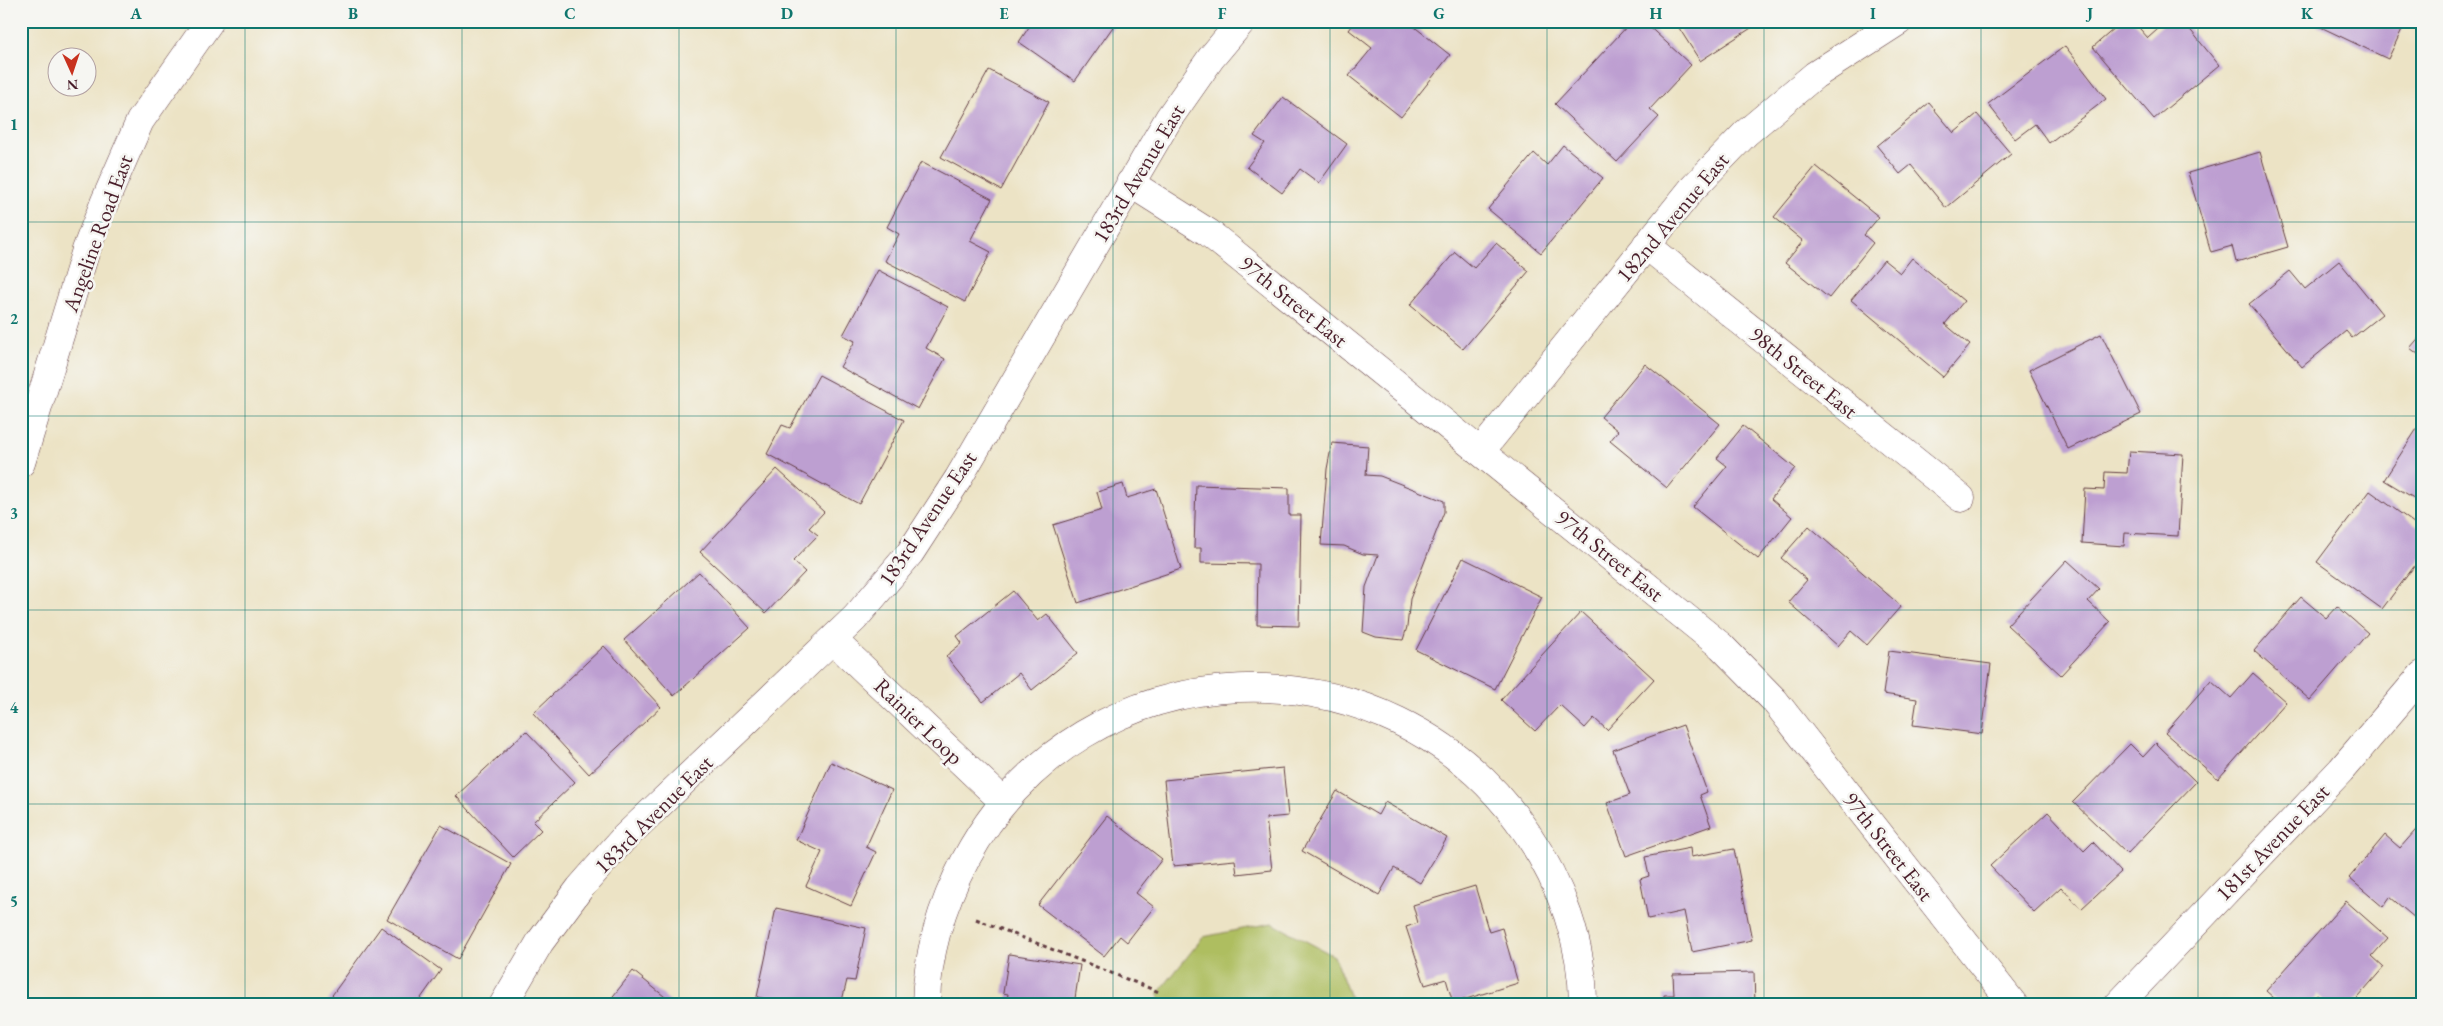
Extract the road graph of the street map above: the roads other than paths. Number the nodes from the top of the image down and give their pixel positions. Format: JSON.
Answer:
{"nodes":[{"id":1,"x":210,"y":21,"type":"edge"},
{"id":2,"x":1242,"y":21,"type":"edge"},
{"id":3,"x":1899,"y":21,"type":"edge"},
{"id":4,"x":1130,"y":183,"type":"junction"},
{"id":5,"x":1646,"y":245,"type":"junction"},
{"id":6,"x":1481,"y":451,"type":"junction"},
{"id":7,"x":21,"y":463,"type":"edge"},
{"id":8,"x":1961,"y":498,"type":"dead end"},
{"id":9,"x":833,"y":640,"type":"junction"},
{"id":10,"x":2422,"y":676,"type":"edge"},
{"id":11,"x":1004,"y":802,"type":"junction"},
{"id":12,"x":503,"y":1005,"type":"edge"},
{"id":13,"x":926,"y":1005,"type":"edge"},
{"id":14,"x":1583,"y":1005,"type":"edge"},
{"id":15,"x":2014,"y":1005,"type":"edge"},
{"id":16,"x":2118,"y":1005,"type":"edge"}],
"edges":[{"from":1,"to":7,"type":"street","name":"Angeline Road East"},
{"from":2,"to":4,"type":"street","name":"183rd Avenue East"},
{"from":3,"to":5,"type":"street","name":"182nd Avenue East"},
{"from":4,"to":6,"type":"street","name":"97th Street East"},
{"from":4,"to":9,"type":"street","name":"183rd Avenue East"},
{"from":5,"to":6,"type":"street","name":"182nd Avenue East"},
{"from":5,"to":8,"type":"street","name":"98th Street East"},
{"from":6,"to":15,"type":"street","name":"97th Street East"},
{"from":9,"to":11,"type":"street","name":"Rainier Loop"},
{"from":9,"to":12,"type":"street","name":"183rd Avenue East"},
{"from":10,"to":16,"type":"street","name":"181st Avenue East"},
{"from":11,"to":13,"type":"street"},
{"from":11,"to":14,"type":"street"}]}
